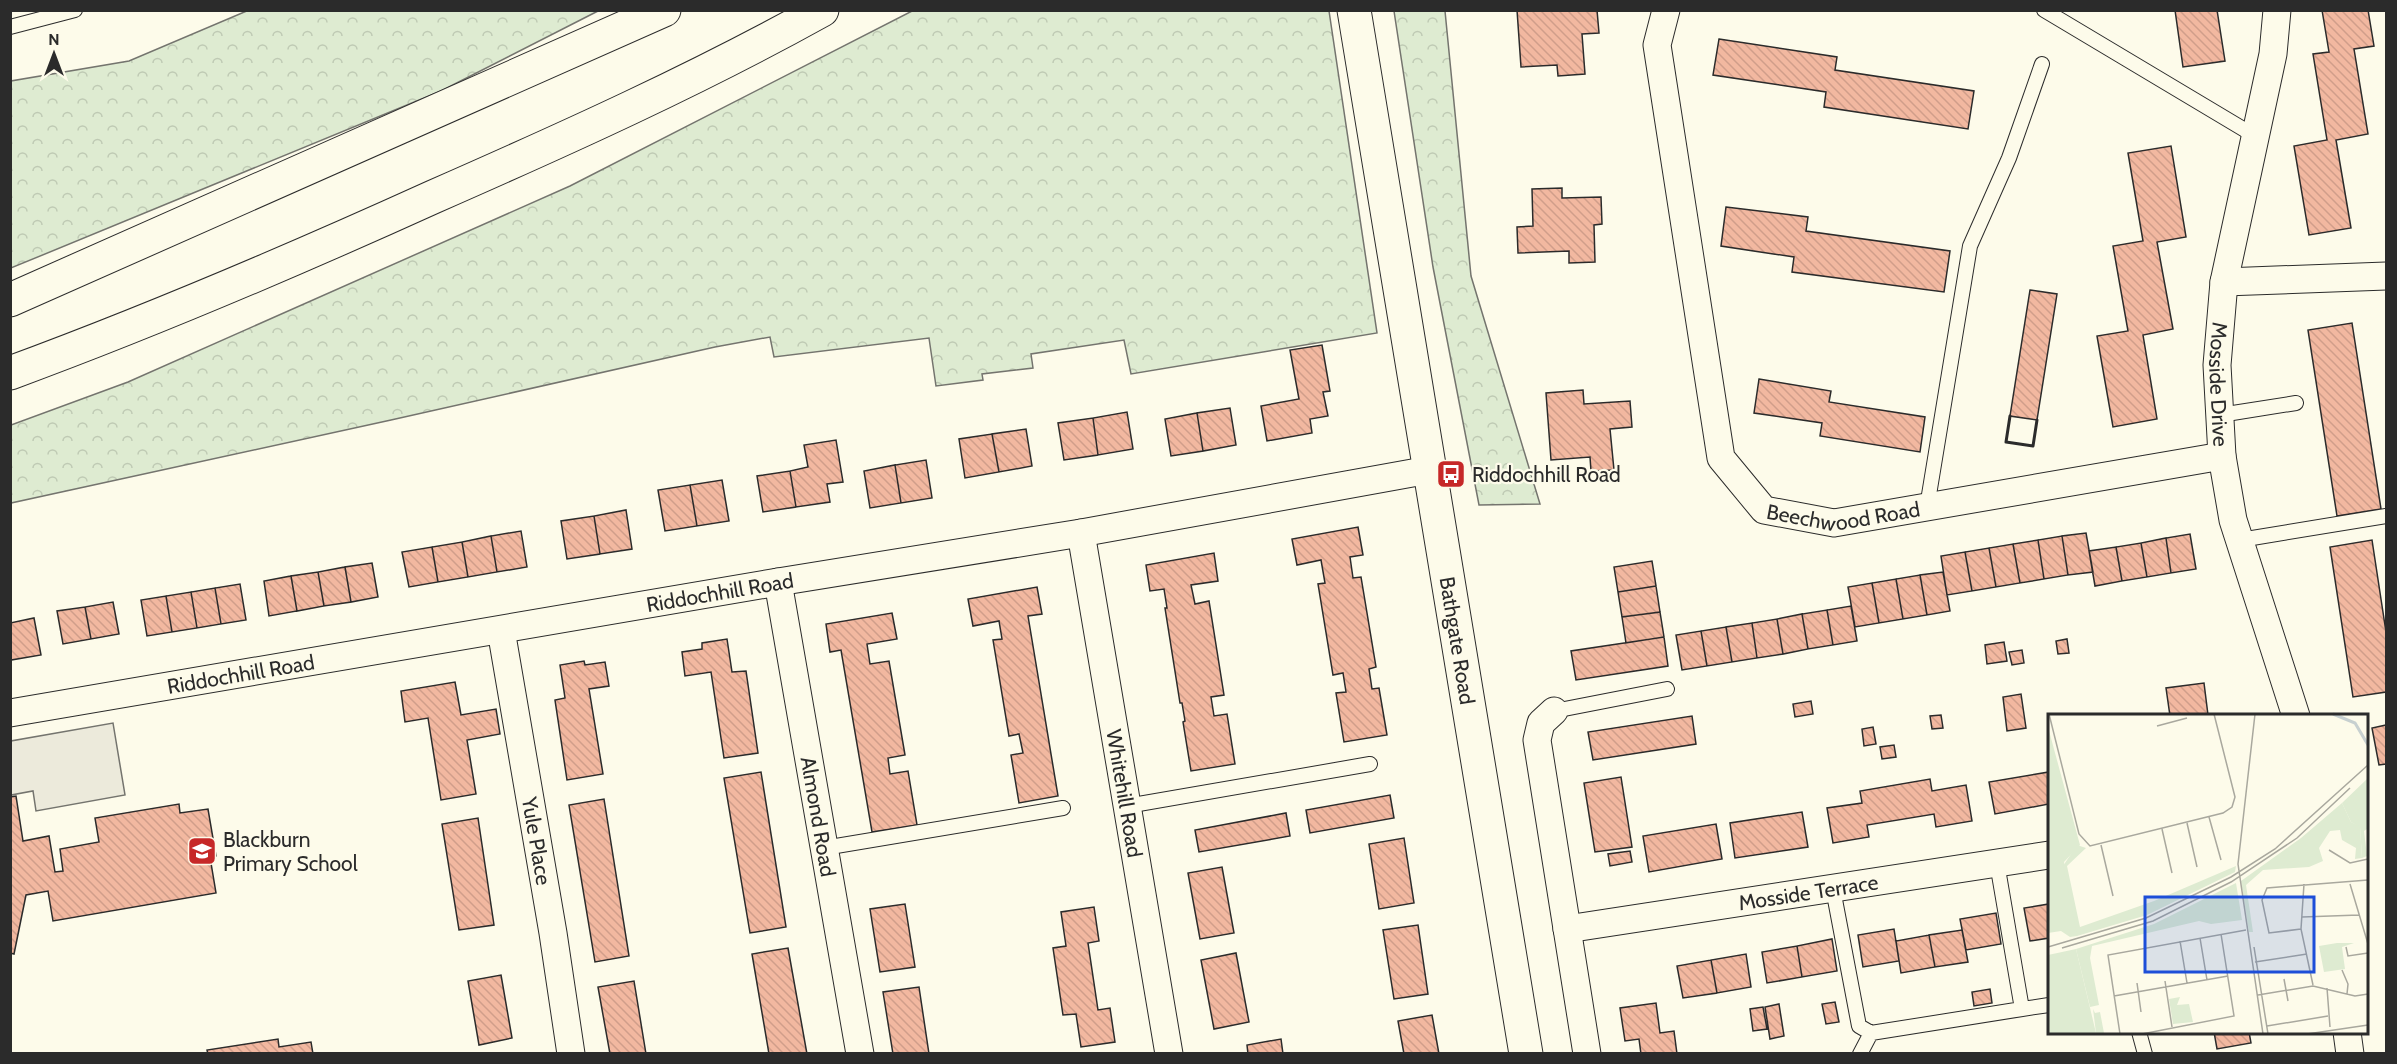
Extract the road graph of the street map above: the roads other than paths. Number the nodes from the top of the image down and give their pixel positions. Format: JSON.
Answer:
{"nodes":[{"id":1,"x":75,"y":10,"type":"edge"},
{"id":2,"x":664,"y":10,"type":"edge"},
{"id":3,"x":822,"y":10,"type":"edge"},
{"id":4,"x":1354,"y":10,"type":"edge"},
{"id":5,"x":1666,"y":10,"type":"edge"},
{"id":6,"x":2044,"y":10,"type":"edge"},
{"id":7,"x":2277,"y":10,"type":"edge"},
{"id":8,"x":10,"y":27,"type":"edge"},
{"id":9,"x":2042,"y":64,"type":"dead end"},
{"id":10,"x":2255,"y":136,"type":"junction"},
{"id":11,"x":2386,"y":276,"type":"edge"},
{"id":12,"x":2224,"y":282,"type":"junction"},
{"id":13,"x":10,"y":300,"type":"edge"},
{"id":14,"x":10,"y":373,"type":"edge"},
{"id":15,"x":2296,"y":403,"type":"dead end"},
{"id":16,"x":2220,"y":415,"type":"junction"},
{"id":17,"x":2222,"y":456,"type":"junction"},
{"id":18,"x":1429,"y":470,"type":"junction"},
{"id":19,"x":1928,"y":507,"type":"junction"},
{"id":20,"x":2386,"y":516,"type":"edge"},
{"id":21,"x":1081,"y":533,"type":"junction"},
{"id":22,"x":2240,"y":540,"type":"junction"},
{"id":23,"x":778,"y":582,"type":"junction"},
{"id":24,"x":501,"y":630,"type":"junction"},
{"id":25,"x":1667,"y":690,"type":"dead end"},
{"id":26,"x":1554,"y":711,"type":"joint"},
{"id":27,"x":10,"y":713,"type":"edge"},
{"id":28,"x":2295,"y":714,"type":"edge"},
{"id":29,"x":1370,"y":764,"type":"dead end"},
{"id":30,"x":1128,"y":806,"type":"junction"},
{"id":31,"x":1063,"y":808,"type":"dead end"},
{"id":32,"x":824,"y":848,"type":"junction"},
{"id":33,"x":2048,"y":855,"type":"edge"},
{"id":34,"x":1997,"y":863,"type":"junction"},
{"id":35,"x":1833,"y":889,"type":"junction"},
{"id":36,"x":1567,"y":929,"type":"junction"},
{"id":37,"x":2048,"y":1005,"type":"edge"},
{"id":38,"x":2022,"y":1009,"type":"junction"},
{"id":39,"x":1871,"y":1033,"type":"junction"},
{"id":40,"x":2140,"y":1034,"type":"edge"},
{"id":41,"x":2347,"y":1034,"type":"edge"},
{"id":42,"x":571,"y":1053,"type":"edge"},
{"id":43,"x":860,"y":1053,"type":"edge"},
{"id":44,"x":1169,"y":1053,"type":"edge"},
{"id":45,"x":1526,"y":1053,"type":"edge"},
{"id":46,"x":1587,"y":1053,"type":"edge"},
{"id":47,"x":1860,"y":1053,"type":"edge"},
{"id":48,"x":2145,"y":1053,"type":"edge"},
{"id":49,"x":2350,"y":1053,"type":"edge"}],
"edges":[{"from":1,"to":8,"type":"lane"},
{"from":2,"to":13,"type":"main road"},
{"from":3,"to":14,"type":"main road"},
{"from":4,"to":18,"type":"main road","name":"Bathgate Road"},
{"from":5,"to":19,"type":"street","name":"Beechwood Road"},
{"from":6,"to":10,"type":"lane"},
{"from":7,"to":10,"type":"street","name":"Mosside Drive"},
{"from":9,"to":19,"type":"lane"},
{"from":10,"to":12,"type":"street","name":"Mosside Drive"},
{"from":11,"to":12,"type":"street"},
{"from":12,"to":16,"type":"street","name":"Mosside Drive"},
{"from":15,"to":16,"type":"lane"},
{"from":16,"to":17,"type":"street","name":"Mosside Drive"},
{"from":17,"to":19,"type":"street","name":"Beechwood Road"},
{"from":17,"to":22,"type":"street","name":"Mosside Drive"},
{"from":18,"to":21,"type":"street","name":"Riddochhill Road"},
{"from":18,"to":45,"type":"main road","name":"Bathgate Road"},
{"from":20,"to":22,"type":"lane"},
{"from":21,"to":23,"type":"street","name":"Riddochhill Road"},
{"from":21,"to":30,"type":"street","name":"Whitehill Road"},
{"from":22,"to":28,"type":"street","name":"Mosside Drive"},
{"from":23,"to":24,"type":"street","name":"Riddochhill Road"},
{"from":23,"to":32,"type":"street","name":"Almond Road"},
{"from":24,"to":27,"type":"street","name":"Riddochhill Road"},
{"from":24,"to":42,"type":"street","name":"Yule Place"},
{"from":25,"to":26,"type":"lane"},
{"from":26,"to":36,"type":"street"},
{"from":29,"to":30,"type":"lane"},
{"from":30,"to":44,"type":"street","name":"Whitehill Road"},
{"from":31,"to":32,"type":"lane"},
{"from":32,"to":43,"type":"street","name":"Almond Road"},
{"from":33,"to":34,"type":"street","name":"Mosside Terrace"},
{"from":34,"to":35,"type":"street","name":"Mosside Terrace"},
{"from":34,"to":38,"type":"lane"},
{"from":35,"to":36,"type":"street","name":"Mosside Terrace"},
{"from":35,"to":39,"type":"lane"},
{"from":36,"to":46,"type":"street"},
{"from":37,"to":38,"type":"lane"},
{"from":38,"to":39,"type":"lane"},
{"from":39,"to":47,"type":"lane"},
{"from":40,"to":48,"type":"lane"},
{"from":41,"to":49,"type":"street"}]}
